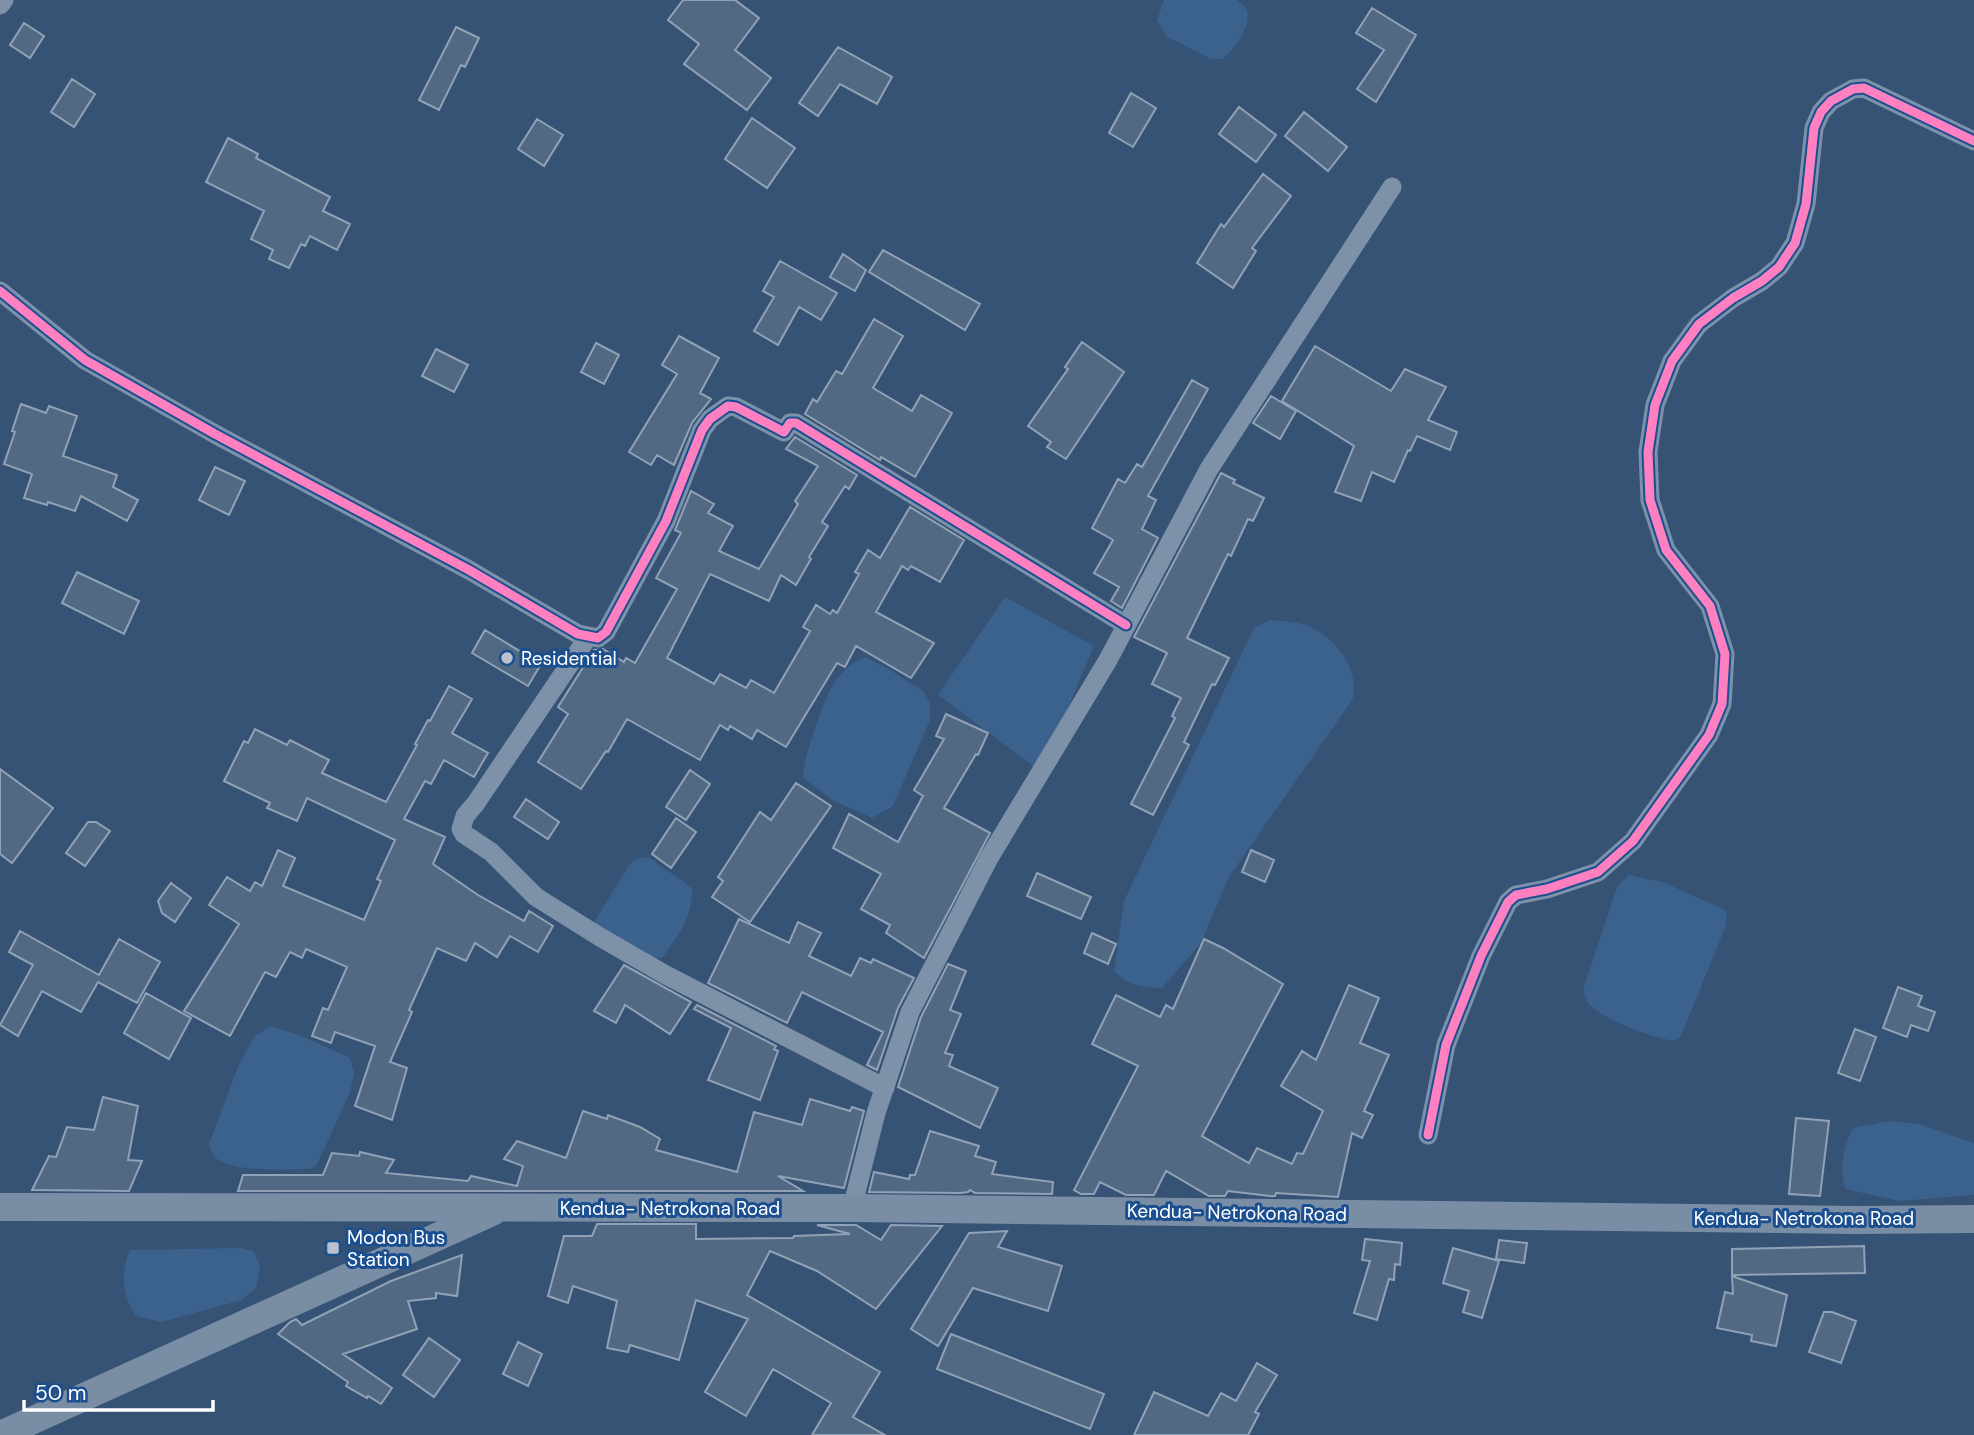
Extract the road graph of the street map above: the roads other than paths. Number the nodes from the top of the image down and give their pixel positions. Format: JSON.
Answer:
{"nodes":[{"id":1,"x":4,"y":0,"type":"edge"},
{"id":2,"x":0,"y":5,"type":"edge"},
{"id":3,"x":1974,"y":141,"type":"edge"},
{"id":4,"x":1392,"y":187,"type":"dead end"},
{"id":5,"x":0,"y":291,"type":"edge"},
{"id":6,"x":1126,"y":625,"type":"junction"},
{"id":7,"x":588,"y":637,"type":"junction"},
{"id":8,"x":884,"y":1088,"type":"junction"},
{"id":9,"x":1428,"y":1135,"type":"dead end"},
{"id":10,"x":0,"y":1207,"type":"edge"},
{"id":11,"x":501,"y":1208,"type":"junction"},
{"id":12,"x":852,"y":1208,"type":"junction"},
{"id":13,"x":1974,"y":1219,"type":"edge"},
{"id":14,"x":0,"y":1435,"type":"edge"}],
"edges":[{"from":1,"to":2,"type":"street"},
{"from":3,"to":9,"type":"street"},
{"from":4,"to":6,"type":"street"},
{"from":5,"to":7,"type":"street"},
{"from":6,"to":7,"type":"street"},
{"from":6,"to":8,"type":"street"},
{"from":7,"to":8,"type":"street"},
{"from":8,"to":12,"type":"street"},
{"from":10,"to":11,"type":"main road","name":"Kendua- Netrokona Road"},
{"from":11,"to":12,"type":"main road","name":"Kendua- Netrokona Road"},
{"from":11,"to":14,"type":"main road"},
{"from":12,"to":13,"type":"main road","name":"Kendua- Netrokona Road"}]}
